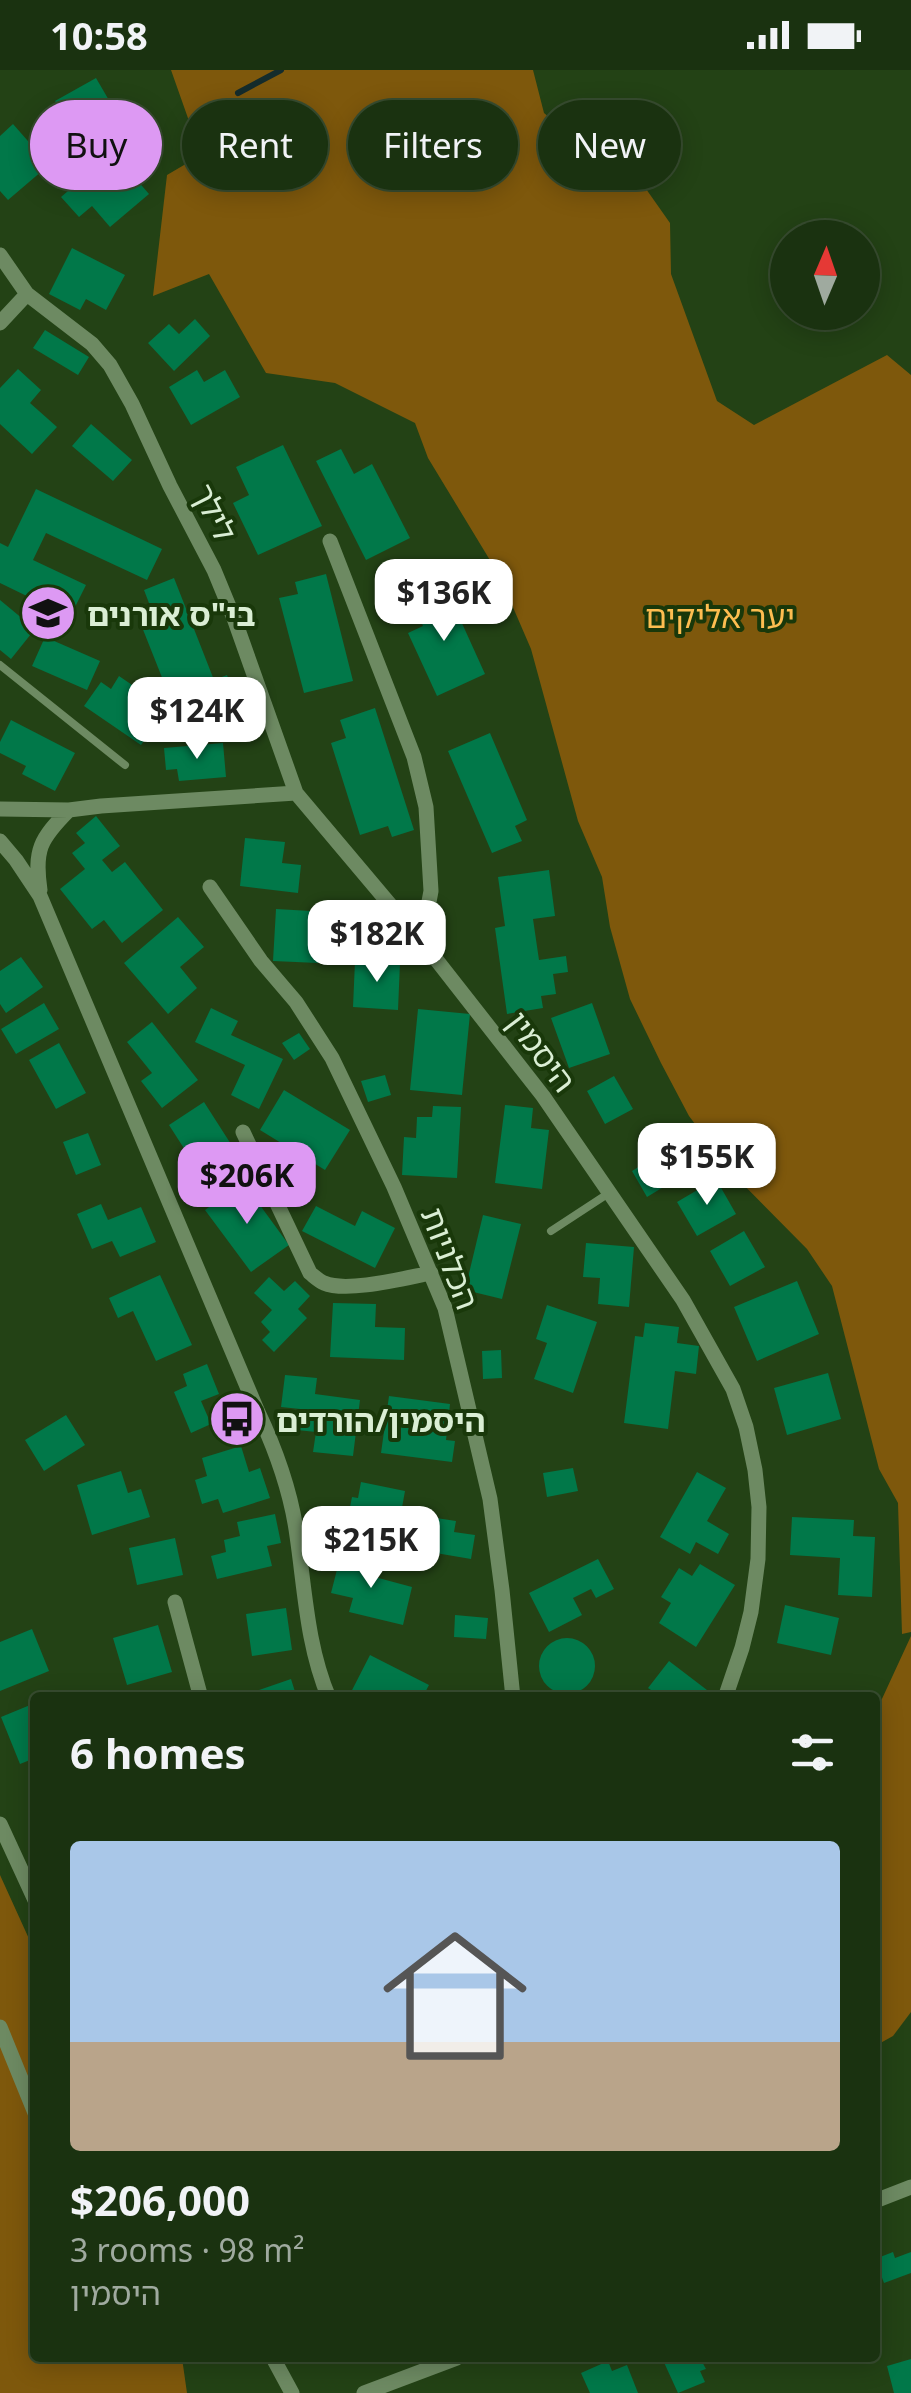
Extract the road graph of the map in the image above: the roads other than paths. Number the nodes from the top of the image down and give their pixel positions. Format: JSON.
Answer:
{"nodes":[{"id":1,"x":0,"y":256,"type":"edge"},
{"id":2,"x":27,"y":294,"type":"junction"},
{"id":3,"x":0,"y":324,"type":"edge"},
{"id":4,"x":330,"y":541,"type":"dead end"},
{"id":5,"x":0,"y":665,"type":"edge"},
{"id":6,"x":126,"y":765,"type":"dead end"},
{"id":7,"x":296,"y":793,"type":"junction"},
{"id":8,"x":0,"y":808,"type":"edge"},
{"id":9,"x":69,"y":810,"type":"junction"},
{"id":10,"x":0,"y":841,"type":"edge"},
{"id":11,"x":210,"y":888,"type":"dead end"},
{"id":12,"x":40,"y":896,"type":"junction"},
{"id":13,"x":410,"y":928,"type":"junction"},
{"id":14,"x":242,"y":1132,"type":"dead end"},
{"id":15,"x":609,"y":1193,"type":"junction"},
{"id":16,"x":551,"y":1231,"type":"dead end"},
{"id":17,"x":431,"y":1273,"type":"junction"},
{"id":18,"x":175,"y":1602,"type":"dead end"},
{"id":19,"x":198,"y":1692,"type":"edge"},
{"id":20,"x":326,"y":1692,"type":"edge"},
{"id":21,"x":512,"y":1692,"type":"edge"},
{"id":22,"x":727,"y":1692,"type":"edge"},
{"id":23,"x":0,"y":1824,"type":"edge"},
{"id":24,"x":30,"y":1889,"type":"edge"},
{"id":25,"x":0,"y":2027,"type":"edge"},
{"id":26,"x":30,"y":2100,"type":"edge"},
{"id":27,"x":911,"y":2187,"type":"edge"},
{"id":28,"x":880,"y":2198,"type":"edge"},
{"id":29,"x":275,"y":2362,"type":"edge"},
{"id":30,"x":446,"y":2362,"type":"edge"},
{"id":31,"x":292,"y":2393,"type":"edge"},
{"id":32,"x":364,"y":2393,"type":"edge"}],
"edges":[{"from":1,"to":2,"type":"street","name":"לילך"},
{"from":2,"to":3,"type":"street"},
{"from":2,"to":7,"type":"street","name":"לילך"},
{"from":4,"to":13,"type":"street"},
{"from":5,"to":6,"type":"lane"},
{"from":7,"to":9,"type":"street"},
{"from":7,"to":13,"type":"street","name":"היסמין"},
{"from":8,"to":9,"type":"street"},
{"from":9,"to":12,"type":"street"},
{"from":10,"to":12,"type":"street"},
{"from":11,"to":17,"type":"street","name":"הכלניות"},
{"from":12,"to":20,"type":"street"},
{"from":13,"to":15,"type":"street","name":"היסמין"},
{"from":14,"to":17,"type":"street"},
{"from":15,"to":16,"type":"lane"},
{"from":15,"to":22,"type":"street","name":"היסמין"},
{"from":17,"to":21,"type":"street","name":"הכלניות"},
{"from":18,"to":19,"type":"street"},
{"from":23,"to":24,"type":"street"},
{"from":25,"to":26,"type":"street"},
{"from":27,"to":28,"type":"street"},
{"from":29,"to":31,"type":"street"},
{"from":30,"to":32,"type":"street"}]}
